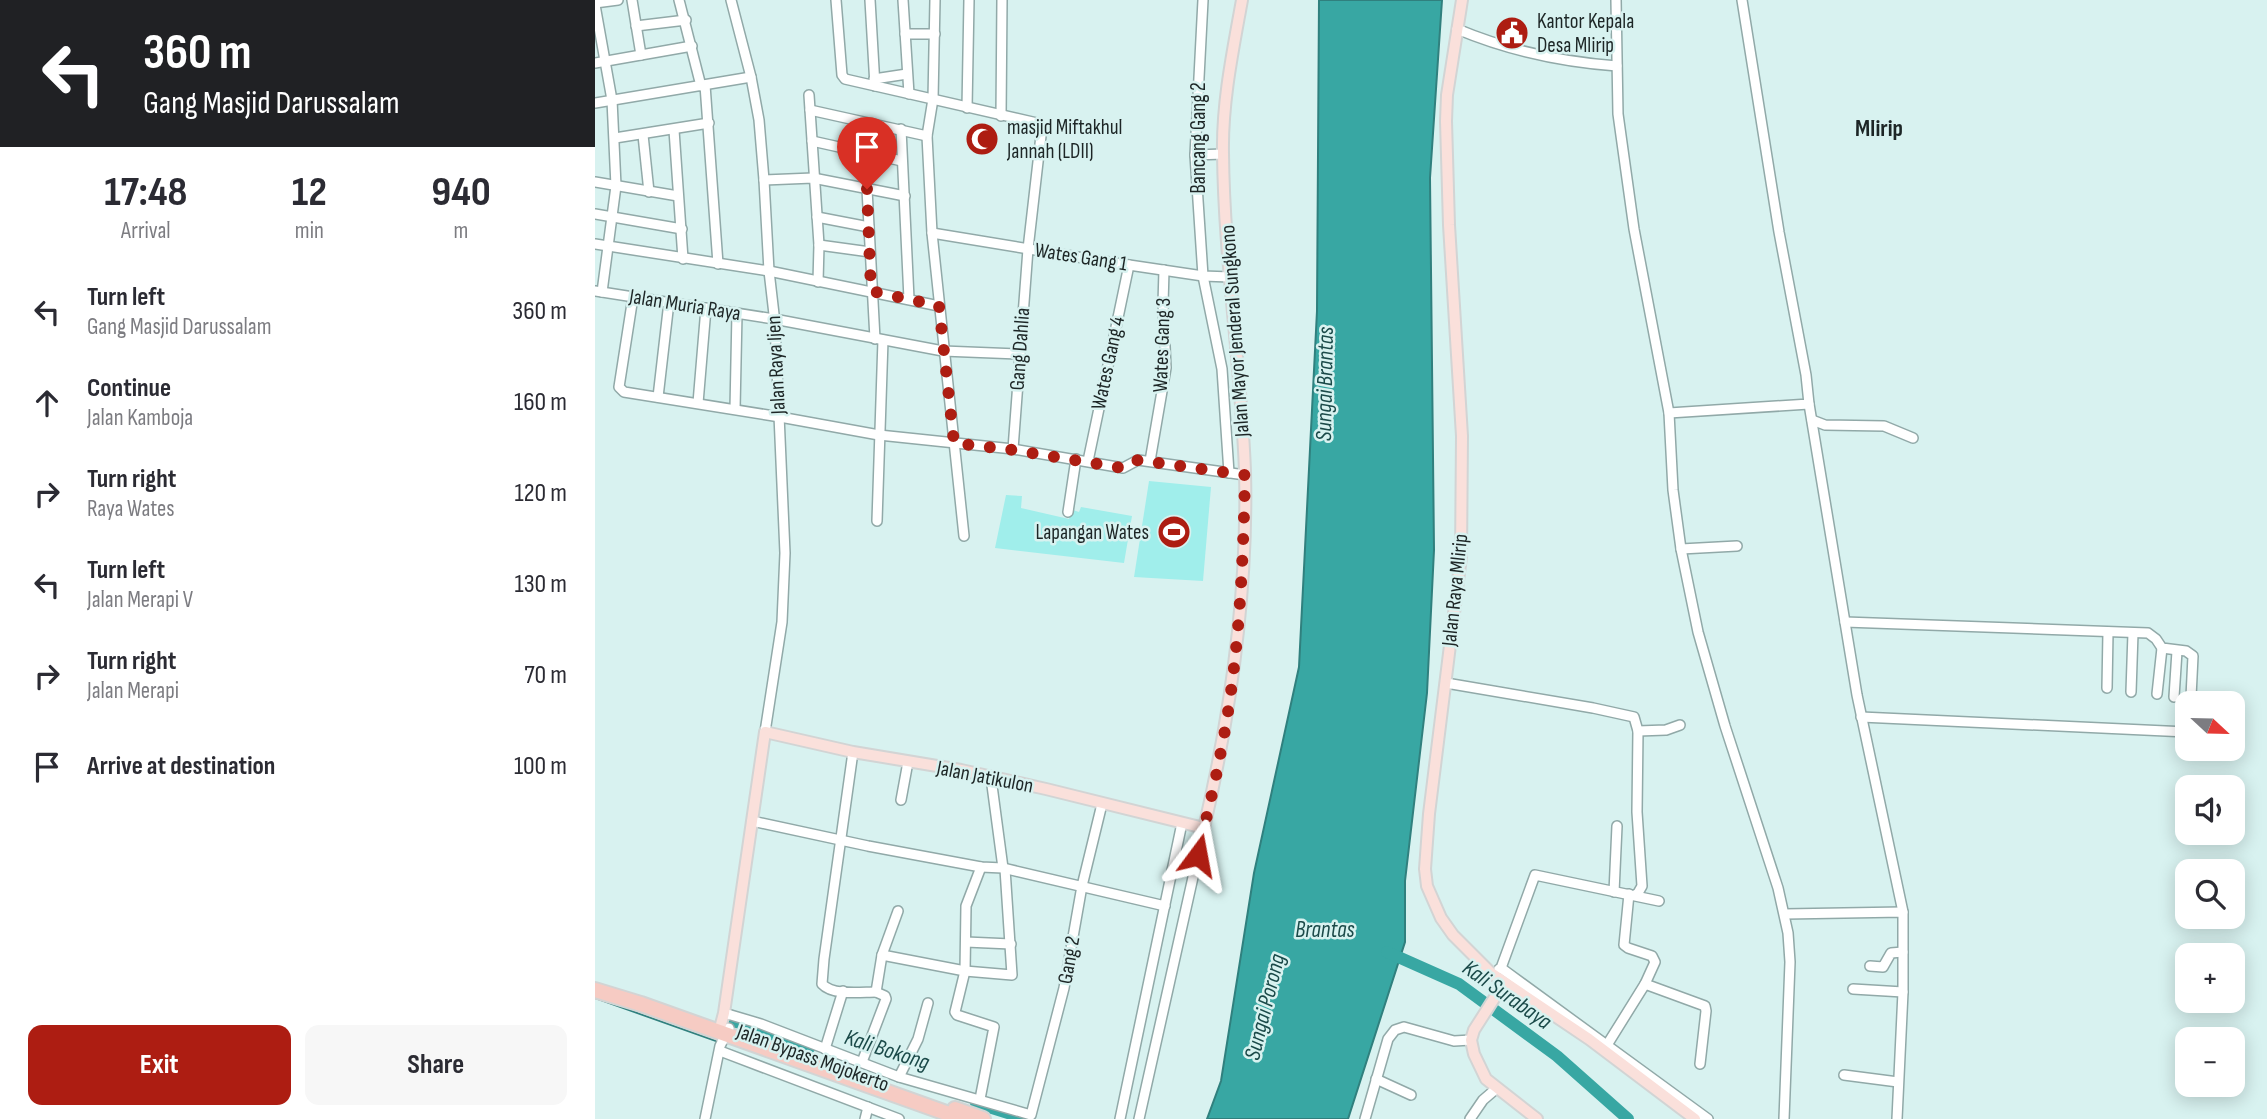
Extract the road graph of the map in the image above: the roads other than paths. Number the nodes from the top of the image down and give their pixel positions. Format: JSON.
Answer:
{"nodes":[{"id":1,"x":618,"y":0,"type":"edge"},
{"id":2,"x":632,"y":0,"type":"edge"},
{"id":3,"x":680,"y":0,"type":"edge"},
{"id":4,"x":731,"y":0,"type":"edge"},
{"id":5,"x":836,"y":0,"type":"edge"},
{"id":6,"x":870,"y":0,"type":"edge"},
{"id":7,"x":903,"y":0,"type":"edge"},
{"id":8,"x":935,"y":0,"type":"edge"},
{"id":9,"x":969,"y":0,"type":"edge"},
{"id":10,"x":1002,"y":0,"type":"edge"},
{"id":11,"x":1203,"y":0,"type":"edge"},
{"id":12,"x":1242,"y":0,"type":"edge"},
{"id":13,"x":1462,"y":0,"type":"edge"},
{"id":14,"x":1616,"y":0,"type":"edge"},
{"id":15,"x":1742,"y":0,"type":"edge"},
{"id":16,"x":595,"y":4,"type":"edge"},
{"id":17,"x":686,"y":20,"type":"junction"},
{"id":18,"x":636,"y":26,"type":"junction"},
{"id":19,"x":1457,"y":29,"type":"junction"},
{"id":20,"x":905,"y":34,"type":"junction"},
{"id":21,"x":935,"y":34,"type":"junction"},
{"id":22,"x":692,"y":46,"type":"junction"},
{"id":23,"x":641,"y":55,"type":"junction"},
{"id":24,"x":600,"y":62,"type":"edge"},
{"id":25,"x":1617,"y":66,"type":"junction"},
{"id":26,"x":907,"y":75,"type":"junction"},
{"id":27,"x":751,"y":77,"type":"junction"},
{"id":28,"x":874,"y":82,"type":"junction"},
{"id":29,"x":703,"y":85,"type":"junction"},
{"id":30,"x":909,"y":94,"type":"junction"},
{"id":31,"x":810,"y":95,"type":"dead end"},
{"id":32,"x":933,"y":99,"type":"junction"},
{"id":33,"x":612,"y":100,"type":"junction"},
{"id":34,"x":595,"y":103,"type":"edge"},
{"id":35,"x":967,"y":108,"type":"junction"},
{"id":36,"x":810,"y":110,"type":"junction"},
{"id":37,"x":1001,"y":116,"type":"junction"},
{"id":38,"x":709,"y":123,"type":"junction"},
{"id":39,"x":901,"y":129,"type":"junction"},
{"id":40,"x":674,"y":130,"type":"junction"},
{"id":41,"x":643,"y":135,"type":"junction"},
{"id":42,"x":926,"y":136,"type":"junction"},
{"id":43,"x":615,"y":138,"type":"junction"},
{"id":44,"x":811,"y":141,"type":"junction"},
{"id":45,"x":1223,"y":154,"type":"junction"},
{"id":46,"x":1195,"y":155,"type":"junction"},
{"id":47,"x":902,"y":161,"type":"junction"},
{"id":48,"x":813,"y":178,"type":"junction"},
{"id":49,"x":764,"y":180,"type":"junction"},
{"id":50,"x":595,"y":182,"type":"edge"},
{"id":51,"x":616,"y":186,"type":"junction"},
{"id":52,"x":867,"y":189,"type":"junction"},
{"id":53,"x":649,"y":191,"type":"junction"},
{"id":54,"x":678,"y":196,"type":"junction"},
{"id":55,"x":905,"y":196,"type":"junction"},
{"id":56,"x":595,"y":214,"type":"edge"},
{"id":57,"x":612,"y":217,"type":"junction"},
{"id":58,"x":817,"y":217,"type":"junction"},
{"id":59,"x":869,"y":227,"type":"junction"},
{"id":60,"x":682,"y":229,"type":"junction"},
{"id":61,"x":932,"y":233,"type":"junction"},
{"id":62,"x":595,"y":244,"type":"edge"},
{"id":63,"x":607,"y":245,"type":"junction"},
{"id":64,"x":819,"y":245,"type":"junction"},
{"id":65,"x":1028,"y":248,"type":"junction"},
{"id":66,"x":870,"y":252,"type":"junction"},
{"id":67,"x":683,"y":259,"type":"junction"},
{"id":68,"x":718,"y":264,"type":"junction"},
{"id":69,"x":1129,"y":265,"type":"junction"},
{"id":70,"x":1164,"y":270,"type":"junction"},
{"id":71,"x":769,"y":271,"type":"junction"},
{"id":72,"x":1203,"y":276,"type":"junction"},
{"id":73,"x":1230,"y":277,"type":"junction"},
{"id":74,"x":818,"y":282,"type":"junction"},
{"id":75,"x":871,"y":291,"type":"junction"},
{"id":76,"x":598,"y":292,"type":"edge"},
{"id":77,"x":633,"y":297,"type":"junction"},
{"id":78,"x":909,"y":299,"type":"junction"},
{"id":79,"x":669,"y":302,"type":"junction"},
{"id":80,"x":939,"y":306,"type":"junction"},
{"id":81,"x":706,"y":308,"type":"junction"},
{"id":82,"x":737,"y":313,"type":"junction"},
{"id":83,"x":774,"y":319,"type":"junction"},
{"id":84,"x":879,"y":340,"type":"junction"},
{"id":85,"x":943,"y":351,"type":"junction"},
{"id":86,"x":1020,"y":355,"type":"junction"},
{"id":87,"x":1239,"y":367,"type":"junction"},
{"id":88,"x":1222,"y":369,"type":"junction"},
{"id":89,"x":658,"y":397,"type":"junction"},
{"id":90,"x":698,"y":403,"type":"junction"},
{"id":91,"x":1809,"y":404,"type":"junction"},
{"id":92,"x":735,"y":410,"type":"junction"},
{"id":93,"x":1669,"y":413,"type":"junction"},
{"id":94,"x":780,"y":416,"type":"junction"},
{"id":95,"x":1812,"y":420,"type":"junction"},
{"id":96,"x":879,"y":435,"type":"junction"},
{"id":97,"x":1913,"y":438,"type":"dead end"},
{"id":98,"x":954,"y":443,"type":"junction"},
{"id":99,"x":1013,"y":450,"type":"junction"},
{"id":100,"x":1076,"y":459,"type":"junction"},
{"id":101,"x":1088,"y":461,"type":"junction"},
{"id":102,"x":1150,"y":461,"type":"junction"},
{"id":103,"x":1229,"y":473,"type":"junction"},
{"id":104,"x":1245,"y":475,"type":"junction"},
{"id":105,"x":1068,"y":512,"type":"dead end"},
{"id":106,"x":877,"y":521,"type":"dead end"},
{"id":107,"x":964,"y":536,"type":"dead end"},
{"id":108,"x":1737,"y":547,"type":"dead end"},
{"id":109,"x":1681,"y":549,"type":"junction"},
{"id":110,"x":1845,"y":622,"type":"junction"},
{"id":111,"x":2108,"y":632,"type":"junction"},
{"id":112,"x":2133,"y":633,"type":"junction"},
{"id":113,"x":2162,"y":648,"type":"junction"},
{"id":114,"x":2177,"y":651,"type":"junction"},
{"id":115,"x":1445,"y":683,"type":"junction"},
{"id":116,"x":2107,"y":688,"type":"dead end"},
{"id":117,"x":2191,"y":691,"type":"edge"},
{"id":118,"x":2131,"y":692,"type":"dead end"},
{"id":119,"x":2158,"y":694,"type":"dead end"},
{"id":120,"x":2174,"y":697,"type":"dead end"},
{"id":121,"x":1861,"y":717,"type":"junction"},
{"id":122,"x":1680,"y":725,"type":"dead end"},
{"id":123,"x":1638,"y":731,"type":"junction"},
{"id":124,"x":2175,"y":731,"type":"edge"},
{"id":125,"x":765,"y":732,"type":"junction"},
{"id":126,"x":853,"y":752,"type":"junction"},
{"id":127,"x":908,"y":762,"type":"junction"},
{"id":128,"x":991,"y":778,"type":"junction"},
{"id":129,"x":901,"y":800,"type":"dead end"},
{"id":130,"x":1102,"y":804,"type":"junction"},
{"id":131,"x":751,"y":821,"type":"junction"},
{"id":132,"x":1182,"y":823,"type":"junction"},
{"id":133,"x":1617,"y":826,"type":"dead end"},
{"id":134,"x":1204,"y":828,"type":"junction"},
{"id":135,"x":840,"y":840,"type":"junction"},
{"id":136,"x":981,"y":867,"type":"junction"},
{"id":137,"x":1004,"y":869,"type":"junction"},
{"id":138,"x":1082,"y":886,"type":"junction"},
{"id":139,"x":1614,"y":891,"type":"junction"},
{"id":140,"x":1632,"y":894,"type":"junction"},
{"id":141,"x":1660,"y":901,"type":"dead end"},
{"id":142,"x":1165,"y":906,"type":"junction"},
{"id":143,"x":898,"y":911,"type":"dead end"},
{"id":144,"x":1903,"y":912,"type":"junction"},
{"id":145,"x":1785,"y":914,"type":"junction"},
{"id":146,"x":966,"y":942,"type":"junction"},
{"id":147,"x":1011,"y":944,"type":"junction"},
{"id":148,"x":1903,"y":952,"type":"junction"},
{"id":149,"x":882,"y":955,"type":"junction"},
{"id":150,"x":1870,"y":966,"type":"dead end"},
{"id":151,"x":1496,"y":970,"type":"junction"},
{"id":152,"x":965,"y":971,"type":"junction"},
{"id":153,"x":1504,"y":984,"type":"junction"},
{"id":154,"x":1645,"y":984,"type":"junction"},
{"id":155,"x":1853,"y":989,"type":"dead end"},
{"id":156,"x":595,"y":990,"type":"edge"},
{"id":157,"x":843,"y":992,"type":"junction"},
{"id":158,"x":876,"y":992,"type":"junction"},
{"id":159,"x":1903,"y":992,"type":"junction"},
{"id":160,"x":927,"y":1003,"type":"dead end"},
{"id":161,"x":722,"y":1033,"type":"junction"},
{"id":162,"x":1473,"y":1035,"type":"junction"},
{"id":163,"x":1607,"y":1045,"type":"junction"},
{"id":164,"x":825,"y":1049,"type":"junction"},
{"id":165,"x":862,"y":1062,"type":"junction"},
{"id":166,"x":1700,"y":1063,"type":"dead end"},
{"id":167,"x":1844,"y":1075,"type":"dead end"},
{"id":168,"x":899,"y":1077,"type":"junction"},
{"id":169,"x":1376,"y":1079,"type":"junction"},
{"id":170,"x":1898,"y":1082,"type":"junction"},
{"id":171,"x":1497,"y":1088,"type":"junction"},
{"id":172,"x":1411,"y":1095,"type":"dead end"},
{"id":173,"x":980,"y":1099,"type":"junction"},
{"id":174,"x":868,"y":1107,"type":"junction"},
{"id":175,"x":1538,"y":1117,"type":"edge"},
{"id":176,"x":705,"y":1119,"type":"edge"},
{"id":177,"x":865,"y":1119,"type":"edge"},
{"id":178,"x":899,"y":1119,"type":"edge"},
{"id":179,"x":963,"y":1119,"type":"edge"},
{"id":180,"x":983,"y":1119,"type":"edge"},
{"id":181,"x":1121,"y":1119,"type":"edge"},
{"id":182,"x":1139,"y":1119,"type":"edge"},
{"id":183,"x":1365,"y":1119,"type":"edge"},
{"id":184,"x":1470,"y":1119,"type":"edge"},
{"id":185,"x":1695,"y":1119,"type":"edge"},
{"id":186,"x":1708,"y":1119,"type":"edge"},
{"id":187,"x":1784,"y":1119,"type":"edge"},
{"id":188,"x":1897,"y":1119,"type":"edge"}],
"edges":[{"from":1,"to":16,"type":"street"},
{"from":2,"to":18,"type":"street"},
{"from":3,"to":17,"type":"street"},
{"from":4,"to":27,"type":"street","name":"Jalan Raya Ijen"},
{"from":5,"to":28,"type":"street"},
{"from":6,"to":28,"type":"street"},
{"from":7,"to":20,"type":"street"},
{"from":8,"to":21,"type":"street"},
{"from":9,"to":35,"type":"street"},
{"from":10,"to":37,"type":"street"},
{"from":11,"to":46,"type":"street","name":"Bancang Gang 2"},
{"from":12,"to":45,"type":"main road","name":"Jalan Mayor Jenderal Sungkono"},
{"from":13,"to":19,"type":"main road","name":"Jalan Raya Mlirip"},
{"from":14,"to":25,"type":"street"},
{"from":15,"to":91,"type":"street"},
{"from":16,"to":24,"type":"street"},
{"from":17,"to":18,"type":"street"},
{"from":17,"to":22,"type":"street"},
{"from":18,"to":23,"type":"street"},
{"from":19,"to":25,"type":"street"},
{"from":19,"to":115,"type":"main road","name":"Jalan Raya Mlirip"},
{"from":20,"to":21,"type":"street"},
{"from":20,"to":26,"type":"street"},
{"from":21,"to":32,"type":"street"},
{"from":22,"to":23,"type":"street"},
{"from":22,"to":29,"type":"street"},
{"from":23,"to":24,"type":"street"},
{"from":24,"to":33,"type":"street"},
{"from":25,"to":93,"type":"street"},
{"from":26,"to":28,"type":"street"},
{"from":26,"to":30,"type":"street"},
{"from":27,"to":29,"type":"street"},
{"from":27,"to":49,"type":"street","name":"Jalan Raya Ijen"},
{"from":28,"to":30,"type":"street"},
{"from":29,"to":33,"type":"street"},
{"from":29,"to":38,"type":"street"},
{"from":30,"to":32,"type":"street"},
{"from":31,"to":36,"type":"street"},
{"from":32,"to":35,"type":"street"},
{"from":32,"to":42,"type":"street"},
{"from":33,"to":34,"type":"street"},
{"from":33,"to":43,"type":"street"},
{"from":35,"to":37,"type":"street"},
{"from":36,"to":39,"type":"street"},
{"from":36,"to":44,"type":"street"},
{"from":37,"to":65,"type":"street","name":"Gang Dahlia"},
{"from":38,"to":40,"type":"street"},
{"from":38,"to":68,"type":"street"},
{"from":39,"to":42,"type":"street"},
{"from":39,"to":47,"type":"street"},
{"from":40,"to":41,"type":"street"},
{"from":40,"to":54,"type":"street"},
{"from":41,"to":43,"type":"street"},
{"from":41,"to":53,"type":"street"},
{"from":42,"to":61,"type":"street"},
{"from":43,"to":51,"type":"street"},
{"from":44,"to":47,"type":"street"},
{"from":44,"to":48,"type":"street"},
{"from":45,"to":46,"type":"street"},
{"from":45,"to":73,"type":"main road","name":"Jalan Mayor Jenderal Sungkono"},
{"from":46,"to":72,"type":"street","name":"Bancang Gang 2"},
{"from":47,"to":55,"type":"street"},
{"from":48,"to":49,"type":"street"},
{"from":48,"to":52,"type":"street"},
{"from":48,"to":58,"type":"street"},
{"from":49,"to":71,"type":"street","name":"Jalan Raya Ijen"},
{"from":50,"to":51,"type":"street"},
{"from":51,"to":53,"type":"street"},
{"from":51,"to":57,"type":"street"},
{"from":52,"to":55,"type":"street"},
{"from":52,"to":59,"type":"street"},
{"from":53,"to":54,"type":"street"},
{"from":54,"to":60,"type":"street"},
{"from":55,"to":78,"type":"street"},
{"from":56,"to":57,"type":"street"},
{"from":57,"to":60,"type":"street"},
{"from":57,"to":63,"type":"street"},
{"from":58,"to":59,"type":"street"},
{"from":58,"to":64,"type":"street"},
{"from":59,"to":66,"type":"street"},
{"from":60,"to":67,"type":"street"},
{"from":61,"to":65,"type":"street","name":"Wates Gang 1"},
{"from":61,"to":80,"type":"street"},
{"from":62,"to":63,"type":"street"},
{"from":63,"to":67,"type":"street"},
{"from":63,"to":76,"type":"street"},
{"from":64,"to":66,"type":"street"},
{"from":64,"to":74,"type":"street"},
{"from":65,"to":69,"type":"street","name":"Wates Gang 1"},
{"from":65,"to":86,"type":"street","name":"Gang Dahlia"},
{"from":66,"to":75,"type":"street"},
{"from":67,"to":68,"type":"street"},
{"from":68,"to":71,"type":"street"},
{"from":69,"to":70,"type":"street","name":"Wates Gang 1"},
{"from":69,"to":101,"type":"street","name":"Wates Gang 4"},
{"from":70,"to":72,"type":"street","name":"Wates Gang 1"},
{"from":70,"to":102,"type":"street","name":"Wates Gang 3"},
{"from":71,"to":74,"type":"street"},
{"from":71,"to":83,"type":"street","name":"Jalan Raya Ijen"},
{"from":72,"to":73,"type":"street","name":"Wates Gang 1"},
{"from":72,"to":88,"type":"street","name":"Bancang Gang 2"},
{"from":73,"to":87,"type":"main road","name":"Jalan Mayor Jenderal Sungkono"},
{"from":74,"to":75,"type":"street"},
{"from":75,"to":78,"type":"street"},
{"from":75,"to":84,"type":"street"},
{"from":76,"to":77,"type":"street","name":"Jalan Muria Raya"},
{"from":77,"to":79,"type":"street","name":"Jalan Muria Raya"},
{"from":77,"to":89,"type":"street"},
{"from":78,"to":80,"type":"street"},
{"from":79,"to":81,"type":"street","name":"Jalan Muria Raya"},
{"from":79,"to":89,"type":"street"},
{"from":80,"to":85,"type":"street"},
{"from":81,"to":82,"type":"street","name":"Jalan Muria Raya"},
{"from":81,"to":90,"type":"street"},
{"from":82,"to":83,"type":"street","name":"Jalan Muria Raya"},
{"from":82,"to":92,"type":"street"},
{"from":83,"to":84,"type":"street","name":"Jalan Muria Raya"},
{"from":83,"to":94,"type":"street","name":"Jalan Raya Ijen"},
{"from":84,"to":85,"type":"street","name":"Jalan Muria Raya"},
{"from":84,"to":96,"type":"street"},
{"from":85,"to":86,"type":"street","name":"Jalan Muria Raya"},
{"from":85,"to":98,"type":"street"},
{"from":86,"to":99,"type":"street","name":"Gang Dahlia"},
{"from":87,"to":88,"type":"street"},
{"from":87,"to":104,"type":"main road","name":"Jalan Mayor Jenderal Sungkono"},
{"from":88,"to":103,"type":"street","name":"Bancang Gang 2"},
{"from":89,"to":90,"type":"street"},
{"from":90,"to":92,"type":"street"},
{"from":91,"to":93,"type":"street"},
{"from":91,"to":95,"type":"street"},
{"from":92,"to":94,"type":"street"},
{"from":93,"to":109,"type":"street"},
{"from":94,"to":96,"type":"street"},
{"from":94,"to":125,"type":"street","name":"Jalan Raya Ijen"},
{"from":95,"to":97,"type":"street"},
{"from":95,"to":110,"type":"street"},
{"from":96,"to":98,"type":"street"},
{"from":96,"to":106,"type":"street"},
{"from":98,"to":99,"type":"street"},
{"from":98,"to":107,"type":"street"},
{"from":99,"to":100,"type":"street"},
{"from":100,"to":101,"type":"street"},
{"from":100,"to":105,"type":"street"},
{"from":101,"to":102,"type":"street"},
{"from":102,"to":103,"type":"street"},
{"from":103,"to":104,"type":"street"},
{"from":104,"to":134,"type":"main road","name":"Jalan Mayor Jenderal Sungkono"},
{"from":108,"to":109,"type":"street"},
{"from":109,"to":145,"type":"street"},
{"from":110,"to":111,"type":"street"},
{"from":110,"to":121,"type":"street"},
{"from":111,"to":112,"type":"street"},
{"from":111,"to":116,"type":"street"},
{"from":112,"to":113,"type":"street"},
{"from":112,"to":118,"type":"street"},
{"from":113,"to":114,"type":"street"},
{"from":113,"to":119,"type":"street"},
{"from":114,"to":117,"type":"street"},
{"from":114,"to":120,"type":"street"},
{"from":115,"to":123,"type":"street"},
{"from":115,"to":151,"type":"main road","name":"Jalan Raya Mlirip"},
{"from":121,"to":124,"type":"street"},
{"from":121,"to":144,"type":"street"},
{"from":122,"to":123,"type":"street"},
{"from":123,"to":140,"type":"street"},
{"from":125,"to":126,"type":"main road","name":"Jalan Jatikulon"},
{"from":125,"to":131,"type":"main road"},
{"from":126,"to":127,"type":"main road","name":"Jalan Jatikulon"},
{"from":126,"to":135,"type":"street"},
{"from":127,"to":128,"type":"main road","name":"Jalan Jatikulon"},
{"from":127,"to":129,"type":"street"},
{"from":128,"to":130,"type":"main road","name":"Jalan Jatikulon"},
{"from":128,"to":137,"type":"street"},
{"from":130,"to":132,"type":"main road","name":"Jalan Jatikulon"},
{"from":130,"to":138,"type":"street","name":"Gang 2"},
{"from":131,"to":135,"type":"street"},
{"from":131,"to":161,"type":"main road"},
{"from":132,"to":134,"type":"main road","name":"Jalan Jatikulon"},
{"from":132,"to":142,"type":"street"},
{"from":133,"to":139,"type":"street"},
{"from":134,"to":182,"type":"street"},
{"from":135,"to":136,"type":"street"},
{"from":135,"to":157,"type":"street"},
{"from":136,"to":137,"type":"street"},
{"from":136,"to":146,"type":"street"},
{"from":137,"to":138,"type":"street"},
{"from":137,"to":147,"type":"street"},
{"from":138,"to":142,"type":"street"},
{"from":138,"to":173,"type":"street","name":"Gang 2"},
{"from":139,"to":140,"type":"street"},
{"from":139,"to":151,"type":"street"},
{"from":140,"to":141,"type":"street"},
{"from":140,"to":154,"type":"street"},
{"from":142,"to":181,"type":"street"},
{"from":143,"to":149,"type":"street"},
{"from":144,"to":145,"type":"street"},
{"from":144,"to":148,"type":"street"},
{"from":145,"to":187,"type":"street"},
{"from":146,"to":147,"type":"street"},
{"from":146,"to":152,"type":"street"},
{"from":147,"to":152,"type":"street"},
{"from":148,"to":150,"type":"street"},
{"from":148,"to":159,"type":"street"},
{"from":149,"to":152,"type":"street"},
{"from":149,"to":158,"type":"street"},
{"from":151,"to":153,"type":"main road","name":"Jalan Raya Mlirip"},
{"from":151,"to":163,"type":"street"},
{"from":152,"to":173,"type":"street"},
{"from":153,"to":162,"type":"main road"},
{"from":153,"to":185,"type":"main road","name":"Jalan Raya Mlirip"},
{"from":154,"to":163,"type":"street"},
{"from":154,"to":166,"type":"street"},
{"from":155,"to":159,"type":"street"},
{"from":156,"to":161,"type":"highway","name":"Jalan Bypass Mojokerto"},
{"from":157,"to":158,"type":"street"},
{"from":157,"to":164,"type":"street"},
{"from":158,"to":165,"type":"street"},
{"from":159,"to":170,"type":"street"},
{"from":160,"to":168,"type":"street"},
{"from":161,"to":164,"type":"street"},
{"from":161,"to":174,"type":"street"},
{"from":161,"to":176,"type":"street"},
{"from":161,"to":179,"type":"highway","name":"Jalan Bypass Mojokerto"},
{"from":161,"to":180,"type":"highway","name":"Jalan Bypass Mojokerto"},
{"from":162,"to":169,"type":"street"},
{"from":162,"to":171,"type":"main road"},
{"from":163,"to":186,"type":"street"},
{"from":164,"to":165,"type":"street"},
{"from":165,"to":168,"type":"street"},
{"from":167,"to":170,"type":"street"},
{"from":168,"to":173,"type":"street"},
{"from":169,"to":172,"type":"street"},
{"from":169,"to":183,"type":"street"},
{"from":170,"to":188,"type":"street"},
{"from":171,"to":175,"type":"main road"},
{"from":171,"to":184,"type":"street"},
{"from":174,"to":177,"type":"street"},
{"from":174,"to":178,"type":"street"}]}
